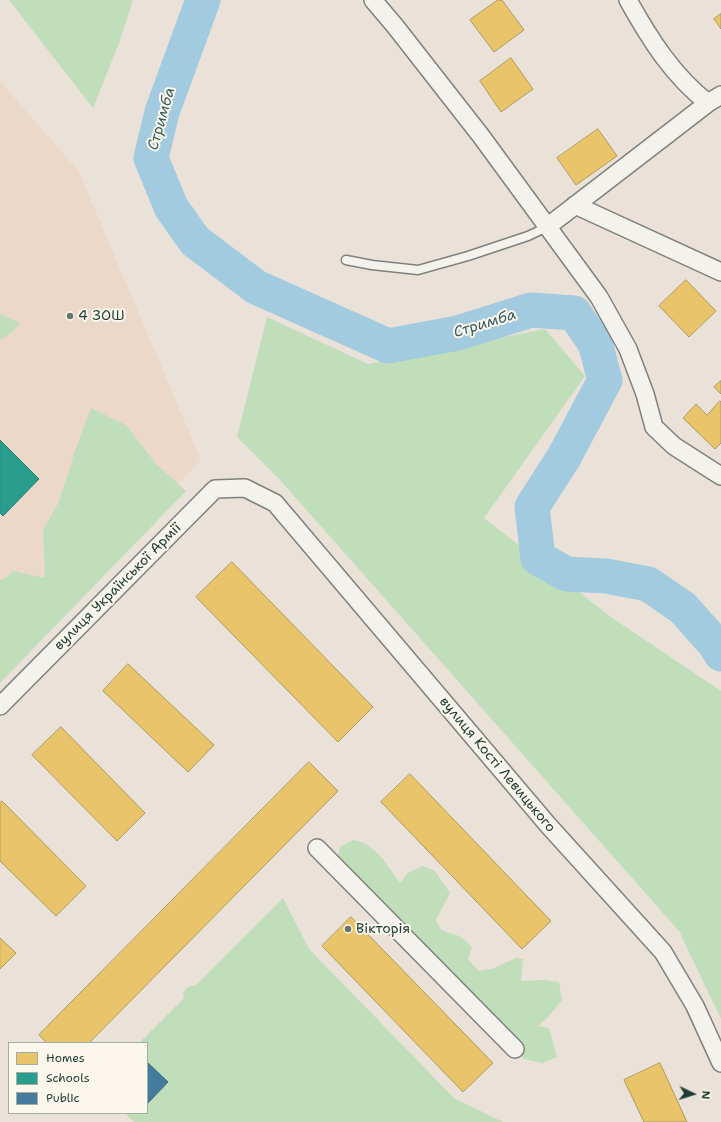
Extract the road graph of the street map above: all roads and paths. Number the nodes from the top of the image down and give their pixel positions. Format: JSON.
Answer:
{"nodes":[{"id":1,"x":373,"y":0,"type":"edge"},
{"id":2,"x":628,"y":0,"type":"edge"},
{"id":3,"x":714,"y":99,"type":"edge"},
{"id":4,"x":575,"y":205,"type":"junction"},
{"id":5,"x":547,"y":227,"type":"junction"},
{"id":6,"x":346,"y":260,"type":"dead end"},
{"id":7,"x":721,"y":272,"type":"edge"},
{"id":8,"x":721,"y":476,"type":"edge"},
{"id":9,"x":245,"y":488,"type":"joint"},
{"id":10,"x":0,"y":706,"type":"edge"},
{"id":11,"x":317,"y":848,"type":"dead end"},
{"id":12,"x":515,"y":1049,"type":"dead end"},
{"id":13,"x":721,"y":1063,"type":"edge"}],
"edges":[{"from":1,"to":5,"type":"street"},
{"from":2,"to":3,"type":"street"},
{"from":3,"to":4,"type":"street"},
{"from":4,"to":5,"type":"street"},
{"from":4,"to":7,"type":"street"},
{"from":5,"to":6,"type":"lane"},
{"from":5,"to":8,"type":"street"},
{"from":9,"to":10,"type":"street","name":"вулиця Української Армії"},
{"from":9,"to":13,"type":"street","name":"вулиця Кості Левицького"},
{"from":11,"to":12,"type":"street"}]}
